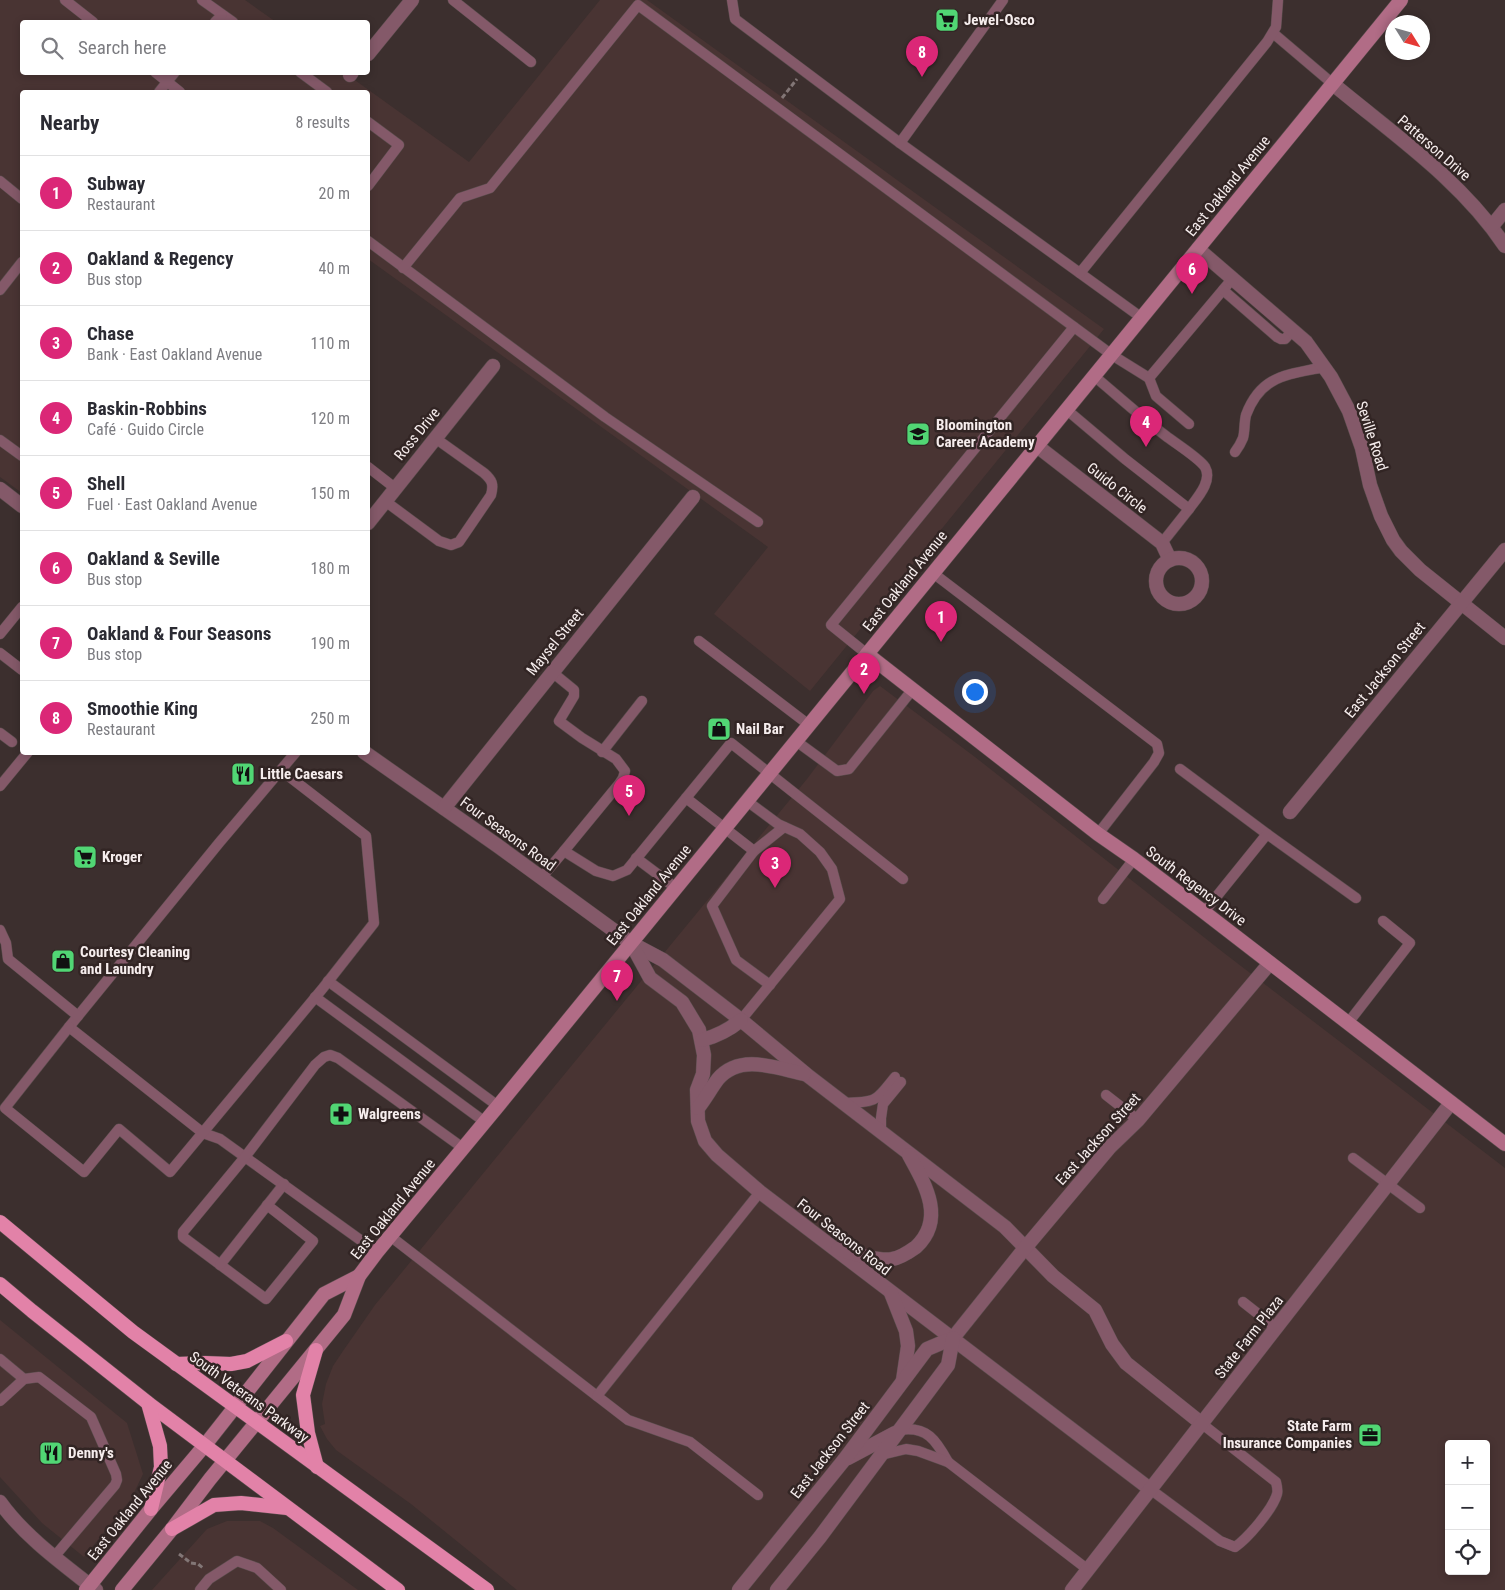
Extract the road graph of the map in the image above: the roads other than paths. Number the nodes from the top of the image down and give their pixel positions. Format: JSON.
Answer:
{"nodes":[{"id":1,"x":65,"y":0,"type":"edge"},
{"id":2,"x":202,"y":0,"type":"edge"},
{"id":3,"x":412,"y":0,"type":"edge"},
{"id":4,"x":453,"y":0,"type":"edge"},
{"id":5,"x":732,"y":0,"type":"edge"},
{"id":6,"x":1002,"y":0,"type":"edge"},
{"id":7,"x":1278,"y":0,"type":"edge"},
{"id":8,"x":1396,"y":2,"type":"edge"},
{"id":9,"x":219,"y":19,"type":"edge"},
{"id":10,"x":90,"y":20,"type":"edge"},
{"id":11,"x":1273,"y":33,"type":"junction"},
{"id":12,"x":370,"y":52,"type":"edge"},
{"id":13,"x":531,"y":62,"type":"dead end"},
{"id":14,"x":159,"y":75,"type":"edge"},
{"id":15,"x":173,"y":75,"type":"edge"},
{"id":16,"x":304,"y":75,"type":"edge"},
{"id":17,"x":167,"y":82,"type":"junction"},
{"id":18,"x":1332,"y":84,"type":"junction"},
{"id":19,"x":161,"y":90,"type":"edge"},
{"id":20,"x":177,"y":90,"type":"edge"},
{"id":21,"x":324,"y":90,"type":"edge"},
{"id":22,"x":370,"y":123,"type":"edge"},
{"id":23,"x":900,"y":143,"type":"junction"},
{"id":24,"x":0,"y":181,"type":"edge"},
{"id":25,"x":370,"y":183,"type":"edge"},
{"id":26,"x":20,"y":197,"type":"edge"},
{"id":27,"x":1505,"y":210,"type":"edge"},
{"id":28,"x":1492,"y":226,"type":"junction"},
{"id":29,"x":370,"y":243,"type":"edge"},
{"id":30,"x":1505,"y":246,"type":"edge"},
{"id":31,"x":1198,"y":249,"type":"junction"},
{"id":32,"x":20,"y":265,"type":"edge"},
{"id":33,"x":403,"y":268,"type":"junction"},
{"id":34,"x":1080,"y":273,"type":"junction"},
{"id":35,"x":1233,"y":278,"type":"junction"},
{"id":36,"x":0,"y":290,"type":"edge"},
{"id":37,"x":1223,"y":290,"type":"junction"},
{"id":38,"x":1142,"y":318,"type":"junction"},
{"id":39,"x":1074,"y":327,"type":"junction"},
{"id":40,"x":1293,"y":330,"type":"junction"},
{"id":41,"x":1112,"y":355,"type":"junction"},
{"id":42,"x":493,"y":366,"type":"dead end"},
{"id":43,"x":1324,"y":367,"type":"junction"},
{"id":44,"x":1094,"y":376,"type":"junction"},
{"id":45,"x":1149,"y":378,"type":"junction"},
{"id":46,"x":1067,"y":410,"type":"junction"},
{"id":47,"x":1189,"y":424,"type":"dead end"},
{"id":48,"x":435,"y":438,"type":"junction"},
{"id":49,"x":0,"y":440,"type":"edge"},
{"id":50,"x":1037,"y":446,"type":"junction"},
{"id":51,"x":1235,"y":452,"type":"dead end"},
{"id":52,"x":20,"y":455,"type":"edge"},
{"id":53,"x":370,"y":469,"type":"edge"},
{"id":54,"x":395,"y":488,"type":"junction"},
{"id":55,"x":1,"y":492,"type":"edge"},
{"id":56,"x":693,"y":497,"type":"dead end"},
{"id":57,"x":385,"y":501,"type":"junction"},
{"id":58,"x":20,"y":505,"type":"edge"},
{"id":59,"x":1189,"y":509,"type":"junction"},
{"id":60,"x":370,"y":520,"type":"edge"},
{"id":61,"x":758,"y":522,"type":"dead end"},
{"id":62,"x":1162,"y":544,"type":"junction"},
{"id":63,"x":1505,"y":550,"type":"edge"},
{"id":64,"x":1170,"y":560,"type":"dead end"},
{"id":65,"x":933,"y":573,"type":"junction"},
{"id":66,"x":1461,"y":602,"type":"junction"},
{"id":67,"x":20,"y":609,"type":"edge"},
{"id":68,"x":0,"y":634,"type":"edge"},
{"id":69,"x":1505,"y":638,"type":"edge"},
{"id":70,"x":699,"y":641,"type":"dead end"},
{"id":71,"x":0,"y":653,"type":"edge"},
{"id":72,"x":867,"y":654,"type":"junction"},
{"id":73,"x":20,"y":668,"type":"edge"},
{"id":74,"x":552,"y":672,"type":"junction"},
{"id":75,"x":912,"y":689,"type":"junction"},
{"id":76,"x":642,"y":701,"type":"dead end"},
{"id":77,"x":809,"y":725,"type":"junction"},
{"id":78,"x":0,"y":733,"type":"edge"},
{"id":79,"x":796,"y":741,"type":"junction"},
{"id":80,"x":12,"y":742,"type":"dead end"},
{"id":81,"x":602,"y":752,"type":"junction"},
{"id":82,"x":26,"y":755,"type":"edge"},
{"id":83,"x":294,"y":755,"type":"edge"},
{"id":84,"x":368,"y":755,"type":"edge"},
{"id":85,"x":282,"y":770,"type":"junction"},
{"id":86,"x":1180,"y":770,"type":"dead end"},
{"id":87,"x":770,"y":773,"type":"junction"},
{"id":88,"x":0,"y":786,"type":"edge"},
{"id":89,"x":686,"y":798,"type":"junction"},
{"id":90,"x":747,"y":801,"type":"junction"},
{"id":91,"x":444,"y":808,"type":"junction"},
{"id":92,"x":1290,"y":812,"type":"dead end"},
{"id":93,"x":784,"y":827,"type":"junction"},
{"id":94,"x":725,"y":828,"type":"junction"},
{"id":95,"x":1098,"y":834,"type":"junction"},
{"id":96,"x":1267,"y":834,"type":"junction"},
{"id":97,"x":564,"y":851,"type":"junction"},
{"id":98,"x":754,"y":851,"type":"junction"},
{"id":99,"x":636,"y":858,"type":"junction"},
{"id":100,"x":1134,"y":859,"type":"junction"},
{"id":101,"x":541,"y":878,"type":"junction"},
{"id":102,"x":903,"y":879,"type":"dead end"},
{"id":103,"x":676,"y":888,"type":"junction"},
{"id":104,"x":1356,"y":898,"type":"dead end"},
{"id":105,"x":1103,"y":899,"type":"dead end"},
{"id":106,"x":1204,"y":912,"type":"junction"},
{"id":107,"x":1383,"y":921,"type":"dead end"},
{"id":108,"x":0,"y":930,"type":"edge"},
{"id":109,"x":631,"y":943,"type":"junction"},
{"id":110,"x":1270,"y":963,"type":"junction"},
{"id":111,"x":328,"y":981,"type":"junction"},
{"id":112,"x":770,"y":985,"type":"junction"},
{"id":113,"x":315,"y":997,"type":"junction"},
{"id":114,"x":78,"y":1016,"type":"junction"},
{"id":115,"x":741,"y":1020,"type":"junction"},
{"id":116,"x":1348,"y":1023,"type":"junction"},
{"id":117,"x":69,"y":1027,"type":"junction"},
{"id":118,"x":702,"y":1040,"type":"junction"},
{"id":119,"x":807,"y":1075,"type":"junction"},
{"id":120,"x":1106,"y":1095,"type":"dead end"},
{"id":121,"x":844,"y":1103,"type":"junction"},
{"id":122,"x":1450,"y":1103,"type":"junction"},
{"id":123,"x":498,"y":1106,"type":"junction"},
{"id":124,"x":698,"y":1108,"type":"junction"},
{"id":125,"x":1138,"y":1120,"type":"junction"},
{"id":126,"x":485,"y":1122,"type":"junction"},
{"id":127,"x":881,"y":1131,"type":"junction"},
{"id":128,"x":203,"y":1133,"type":"junction"},
{"id":129,"x":1505,"y":1144,"type":"edge"},
{"id":130,"x":463,"y":1148,"type":"junction"},
{"id":131,"x":908,"y":1152,"type":"junction"},
{"id":132,"x":245,"y":1157,"type":"junction"},
{"id":133,"x":1353,"y":1158,"type":"dead end"},
{"id":134,"x":284,"y":1184,"type":"junction"},
{"id":135,"x":1388,"y":1184,"type":"junction"},
{"id":136,"x":760,"y":1192,"type":"junction"},
{"id":137,"x":267,"y":1205,"type":"junction"},
{"id":138,"x":1420,"y":1208,"type":"dead end"},
{"id":139,"x":0,"y":1222,"type":"edge"},
{"id":140,"x":390,"y":1236,"type":"junction"},
{"id":141,"x":833,"y":1248,"type":"junction"},
{"id":142,"x":1025,"y":1248,"type":"junction"},
{"id":143,"x":377,"y":1252,"type":"junction"},
{"id":144,"x":220,"y":1265,"type":"junction"},
{"id":145,"x":359,"y":1276,"type":"junction"},
{"id":146,"x":0,"y":1284,"type":"edge"},
{"id":147,"x":891,"y":1293,"type":"junction"},
{"id":148,"x":1243,"y":1302,"type":"dead end"},
{"id":149,"x":1276,"y":1328,"type":"junction"},
{"id":150,"x":952,"y":1338,"type":"junction"},
{"id":151,"x":286,"y":1341,"type":"junction"},
{"id":152,"x":316,"y":1350,"type":"junction"},
{"id":153,"x":0,"y":1359,"type":"edge"},
{"id":154,"x":176,"y":1364,"type":"junction"},
{"id":155,"x":24,"y":1379,"type":"junction"},
{"id":156,"x":902,"y":1384,"type":"junction"},
{"id":157,"x":597,"y":1396,"type":"junction"},
{"id":158,"x":0,"y":1401,"type":"edge"},
{"id":159,"x":148,"y":1403,"type":"junction"},
{"id":160,"x":234,"y":1407,"type":"junction"},
{"id":161,"x":256,"y":1423,"type":"junction"},
{"id":162,"x":1201,"y":1423,"type":"junction"},
{"id":163,"x":900,"y":1430,"type":"junction"},
{"id":164,"x":205,"y":1445,"type":"junction"},
{"id":165,"x":881,"y":1455,"type":"junction"},
{"id":166,"x":226,"y":1460,"type":"junction"},
{"id":167,"x":844,"y":1460,"type":"junction"},
{"id":168,"x":948,"y":1462,"type":"junction"},
{"id":169,"x":317,"y":1467,"type":"junction"},
{"id":170,"x":1150,"y":1489,"type":"junction"},
{"id":171,"x":758,"y":1495,"type":"dead end"},
{"id":172,"x":0,"y":1502,"type":"edge"},
{"id":173,"x":287,"y":1508,"type":"junction"},
{"id":174,"x":151,"y":1509,"type":"junction"},
{"id":175,"x":172,"y":1529,"type":"junction"},
{"id":176,"x":54,"y":1557,"type":"junction"},
{"id":177,"x":1087,"y":1569,"type":"junction"},
{"id":178,"x":90,"y":1588,"type":"edge"},
{"id":179,"x":122,"y":1590,"type":"edge"},
{"id":180,"x":200,"y":1590,"type":"edge"},
{"id":181,"x":281,"y":1590,"type":"edge"},
{"id":182,"x":398,"y":1590,"type":"edge"},
{"id":183,"x":487,"y":1590,"type":"edge"},
{"id":184,"x":739,"y":1590,"type":"edge"},
{"id":185,"x":776,"y":1590,"type":"edge"},
{"id":186,"x":1072,"y":1590,"type":"edge"}],
"edges":[{"from":1,"to":10,"type":"lane"},
{"from":2,"to":9,"type":"lane"},
{"from":3,"to":12,"type":"street"},
{"from":4,"to":13,"type":"lane"},
{"from":5,"to":23,"type":"lane"},
{"from":6,"to":23,"type":"lane"},
{"from":7,"to":11,"type":"lane"},
{"from":8,"to":18,"type":"main road","name":"East Oakland Avenue"},
{"from":11,"to":18,"type":"lane"},
{"from":11,"to":34,"type":"lane"},
{"from":14,"to":17,"type":"lane"},
{"from":15,"to":17,"type":"lane"},
{"from":16,"to":21,"type":"lane"},
{"from":17,"to":19,"type":"lane"},
{"from":17,"to":20,"type":"lane"},
{"from":18,"to":28,"type":"street","name":"Patterson Drive"},
{"from":18,"to":31,"type":"main road","name":"East Oakland Avenue"},
{"from":22,"to":25,"type":"lane"},
{"from":23,"to":34,"type":"lane"},
{"from":24,"to":26,"type":"lane"},
{"from":27,"to":28,"type":"street"},
{"from":28,"to":30,"type":"street","name":"Patterson Drive"},
{"from":29,"to":33,"type":"lane"},
{"from":31,"to":35,"type":"street","name":"Seville Road"},
{"from":31,"to":38,"type":"main road","name":"East Oakland Avenue"},
{"from":32,"to":36,"type":"lane"},
{"from":33,"to":39,"type":"lane"},
{"from":33,"to":61,"type":"lane"},
{"from":34,"to":38,"type":"lane"},
{"from":35,"to":37,"type":"lane"},
{"from":35,"to":40,"type":"street","name":"Seville Road"},
{"from":37,"to":40,"type":"lane"},
{"from":37,"to":45,"type":"lane"},
{"from":38,"to":41,"type":"main road","name":"East Oakland Avenue"},
{"from":39,"to":41,"type":"lane"},
{"from":39,"to":72,"type":"lane"},
{"from":40,"to":43,"type":"street","name":"Seville Road"},
{"from":41,"to":44,"type":"main road","name":"East Oakland Avenue"},
{"from":41,"to":45,"type":"lane"},
{"from":42,"to":48,"type":"street","name":"Ross Drive"},
{"from":43,"to":51,"type":"lane"},
{"from":43,"to":66,"type":"street","name":"Seville Road"},
{"from":44,"to":46,"type":"main road","name":"East Oakland Avenue"},
{"from":44,"to":59,"type":"lane"},
{"from":45,"to":47,"type":"lane"},
{"from":46,"to":50,"type":"main road","name":"East Oakland Avenue"},
{"from":46,"to":59,"type":"lane"},
{"from":48,"to":54,"type":"street","name":"Ross Drive"},
{"from":48,"to":57,"type":"lane"},
{"from":49,"to":52,"type":"lane"},
{"from":50,"to":62,"type":"street","name":"Guido Circle"},
{"from":50,"to":65,"type":"main road","name":"East Oakland Avenue"},
{"from":53,"to":54,"type":"lane"},
{"from":54,"to":57,"type":"street","name":"Ross Drive"},
{"from":55,"to":58,"type":"street"},
{"from":56,"to":74,"type":"street","name":"Maysel Street"},
{"from":57,"to":60,"type":"street","name":"Ross Drive"},
{"from":59,"to":62,"type":"lane"},
{"from":62,"to":64,"type":"street","name":"Guido Circle"},
{"from":63,"to":66,"type":"street","name":"East Jackson Street"},
{"from":65,"to":72,"type":"main road","name":"East Oakland Avenue"},
{"from":65,"to":95,"type":"lane"},
{"from":66,"to":69,"type":"street","name":"Seville Road"},
{"from":66,"to":92,"type":"street","name":"East Jackson Street"},
{"from":67,"to":68,"type":"lane"},
{"from":70,"to":77,"type":"lane"},
{"from":71,"to":73,"type":"lane"},
{"from":72,"to":75,"type":"main road","name":"South Regency Drive"},
{"from":72,"to":77,"type":"main road","name":"East Oakland Avenue"},
{"from":74,"to":81,"type":"lane"},
{"from":74,"to":91,"type":"street","name":"Maysel Street"},
{"from":75,"to":79,"type":"lane"},
{"from":75,"to":95,"type":"main road","name":"South Regency Drive"},
{"from":76,"to":81,"type":"lane"},
{"from":77,"to":79,"type":"main road","name":"East Oakland Avenue"},
{"from":78,"to":80,"type":"lane"},
{"from":79,"to":87,"type":"main road","name":"East Oakland Avenue"},
{"from":81,"to":97,"type":"lane"},
{"from":82,"to":88,"type":"lane"},
{"from":83,"to":85,"type":"lane"},
{"from":84,"to":91,"type":"street","name":"Four Seasons Road"},
{"from":85,"to":111,"type":"lane"},
{"from":85,"to":114,"type":"lane"},
{"from":86,"to":96,"type":"lane"},
{"from":87,"to":89,"type":"lane"},
{"from":87,"to":90,"type":"main road","name":"East Oakland Avenue"},
{"from":87,"to":102,"type":"lane"},
{"from":89,"to":94,"type":"lane"},
{"from":89,"to":99,"type":"lane"},
{"from":90,"to":93,"type":"lane"},
{"from":90,"to":94,"type":"main road","name":"East Oakland Avenue"},
{"from":91,"to":101,"type":"street","name":"Four Seasons Road"},
{"from":93,"to":98,"type":"lane"},
{"from":93,"to":112,"type":"lane"},
{"from":94,"to":98,"type":"lane"},
{"from":94,"to":103,"type":"main road","name":"East Oakland Avenue"},
{"from":95,"to":100,"type":"main road","name":"South Regency Drive"},
{"from":96,"to":104,"type":"lane"},
{"from":96,"to":106,"type":"lane"},
{"from":97,"to":99,"type":"lane"},
{"from":97,"to":101,"type":"lane"},
{"from":98,"to":112,"type":"lane"},
{"from":99,"to":103,"type":"lane"},
{"from":100,"to":105,"type":"lane"},
{"from":100,"to":106,"type":"main road","name":"South Regency Drive"},
{"from":101,"to":109,"type":"street","name":"Four Seasons Road"},
{"from":103,"to":109,"type":"main road","name":"East Oakland Avenue"},
{"from":106,"to":110,"type":"main road","name":"South Regency Drive"},
{"from":107,"to":116,"type":"lane"},
{"from":108,"to":114,"type":"lane"},
{"from":109,"to":115,"type":"street","name":"Four Seasons Road"},
{"from":109,"to":118,"type":"street","name":"Four Seasons Road"},
{"from":109,"to":123,"type":"main road","name":"East Oakland Avenue"},
{"from":110,"to":116,"type":"main road","name":"South Regency Drive"},
{"from":110,"to":125,"type":"street","name":"East Jackson Street"},
{"from":111,"to":113,"type":"lane"},
{"from":111,"to":123,"type":"lane"},
{"from":112,"to":115,"type":"lane"},
{"from":113,"to":126,"type":"lane"},
{"from":113,"to":128,"type":"lane"},
{"from":114,"to":117,"type":"lane"},
{"from":115,"to":118,"type":"street"},
{"from":115,"to":119,"type":"street","name":"Four Seasons Road"},
{"from":116,"to":122,"type":"main road","name":"South Regency Drive"},
{"from":117,"to":128,"type":"lane"},
{"from":117,"to":128,"type":"lane"},
{"from":118,"to":124,"type":"street","name":"Four Seasons Road"},
{"from":119,"to":121,"type":"street","name":"Four Seasons Road"},
{"from":119,"to":124,"type":"street"},
{"from":120,"to":125,"type":"lane"},
{"from":121,"to":127,"type":"street","name":"Four Seasons Road"},
{"from":121,"to":127,"type":"lane"},
{"from":122,"to":129,"type":"main road","name":"South Regency Drive"},
{"from":122,"to":135,"type":"street","name":"State Farm Plaza"},
{"from":123,"to":126,"type":"main road","name":"East Oakland Avenue"},
{"from":124,"to":136,"type":"street","name":"Four Seasons Road"},
{"from":125,"to":142,"type":"street","name":"East Jackson Street"},
{"from":126,"to":130,"type":"main road","name":"East Oakland Avenue"},
{"from":127,"to":131,"type":"street","name":"Four Seasons Road"},
{"from":128,"to":132,"type":"lane"},
{"from":130,"to":132,"type":"lane"},
{"from":130,"to":140,"type":"main road","name":"East Oakland Avenue"},
{"from":131,"to":141,"type":"street"},
{"from":131,"to":142,"type":"street","name":"Four Seasons Road"},
{"from":132,"to":134,"type":"lane"},
{"from":132,"to":144,"type":"lane"},
{"from":133,"to":135,"type":"lane"},
{"from":134,"to":137,"type":"lane"},
{"from":134,"to":143,"type":"lane"},
{"from":135,"to":138,"type":"lane"},
{"from":135,"to":149,"type":"street","name":"State Farm Plaza"},
{"from":136,"to":141,"type":"street","name":"Four Seasons Road"},
{"from":136,"to":157,"type":"lane"},
{"from":137,"to":144,"type":"lane"},
{"from":137,"to":144,"type":"lane"},
{"from":139,"to":154,"type":"highway","name":"South Veterans Parkway"},
{"from":140,"to":143,"type":"main road","name":"East Oakland Avenue"},
{"from":140,"to":157,"type":"lane"},
{"from":141,"to":147,"type":"street","name":"Four Seasons Road"},
{"from":142,"to":150,"type":"street","name":"East Jackson Street"},
{"from":142,"to":162,"type":"street","name":"Four Seasons Road"},
{"from":143,"to":145,"type":"main road","name":"East Oakland Avenue"},
{"from":145,"to":151,"type":"main road","name":"East Oakland Avenue"},
{"from":145,"to":152,"type":"main road","name":"East Oakland Avenue"},
{"from":146,"to":159,"type":"highway"},
{"from":147,"to":150,"type":"street","name":"Four Seasons Road"},
{"from":147,"to":156,"type":"street"},
{"from":148,"to":149,"type":"lane"},
{"from":149,"to":162,"type":"street","name":"State Farm Plaza"},
{"from":150,"to":156,"type":"street","name":"East Jackson Street"},
{"from":150,"to":163,"type":"street"},
{"from":150,"to":170,"type":"street","name":"Four Seasons Road"},
{"from":151,"to":154,"type":"highway"},
{"from":151,"to":160,"type":"main road","name":"East Oakland Avenue"},
{"from":152,"to":161,"type":"main road","name":"East Oakland Avenue"},
{"from":152,"to":169,"type":"highway"},
{"from":153,"to":155,"type":"lane"},
{"from":154,"to":160,"type":"highway","name":"South Veterans Parkway"},
{"from":155,"to":158,"type":"lane"},
{"from":155,"to":176,"type":"lane"},
{"from":156,"to":167,"type":"street","name":"East Jackson Street"},
{"from":157,"to":171,"type":"lane"},
{"from":159,"to":164,"type":"highway"},
{"from":159,"to":174,"type":"highway"},
{"from":160,"to":161,"type":"highway","name":"South Veterans Parkway"},
{"from":160,"to":164,"type":"main road","name":"East Oakland Avenue"},
{"from":161,"to":166,"type":"main road","name":"East Oakland Avenue"},
{"from":161,"to":169,"type":"highway","name":"South Veterans Parkway"},
{"from":162,"to":170,"type":"street","name":"State Farm Plaza"},
{"from":162,"to":170,"type":"lane"},
{"from":163,"to":165,"type":"street"},
{"from":163,"to":167,"type":"street"},
{"from":163,"to":168,"type":"lane"},
{"from":164,"to":166,"type":"highway"},
{"from":164,"to":174,"type":"main road","name":"East Oakland Avenue"},
{"from":165,"to":168,"type":"lane"},
{"from":165,"to":185,"type":"street"},
{"from":166,"to":173,"type":"highway"},
{"from":166,"to":175,"type":"main road","name":"East Oakland Avenue"},
{"from":167,"to":184,"type":"street","name":"East Jackson Street"},
{"from":168,"to":177,"type":"lane"},
{"from":169,"to":183,"type":"highway","name":"South Veterans Parkway"},
{"from":170,"to":177,"type":"street","name":"State Farm Plaza"},
{"from":172,"to":176,"type":"street"},
{"from":173,"to":175,"type":"highway"},
{"from":173,"to":182,"type":"highway"},
{"from":174,"to":178,"type":"main road","name":"East Oakland Avenue"},
{"from":175,"to":179,"type":"main road","name":"East Oakland Avenue"},
{"from":176,"to":178,"type":"street"},
{"from":177,"to":186,"type":"street","name":"State Farm Plaza"},
{"from":180,"to":181,"type":"lane"}]}
